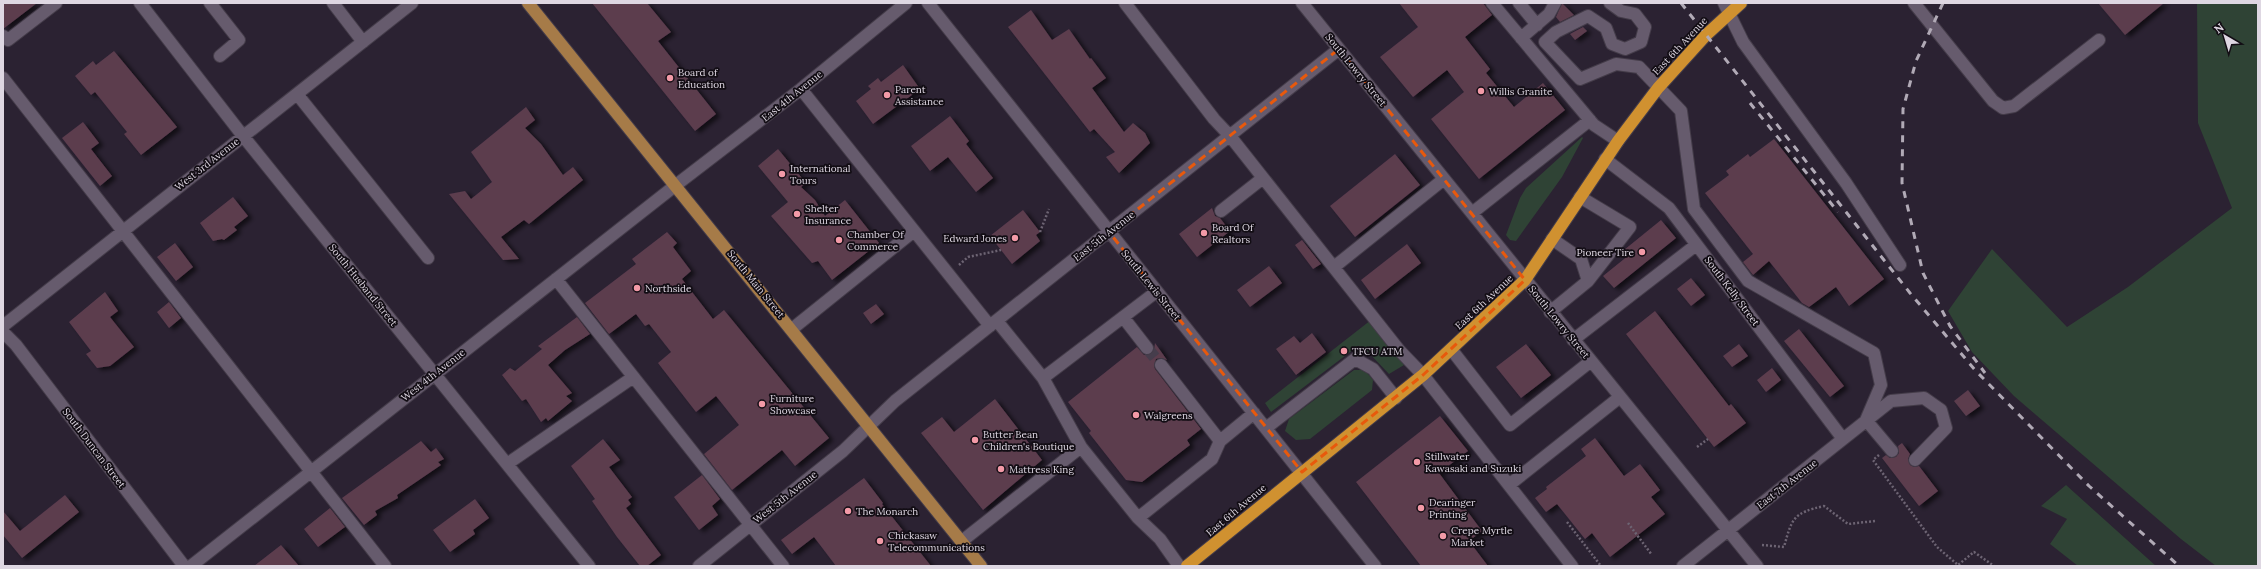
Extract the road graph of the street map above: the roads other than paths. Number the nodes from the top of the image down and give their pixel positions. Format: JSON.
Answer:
{"nodes":[{"id":1,"x":56,"y":3,"type":"edge"},
{"id":2,"x":140,"y":3,"type":"edge"},
{"id":3,"x":210,"y":3,"type":"edge"},
{"id":4,"x":332,"y":3,"type":"edge"},
{"id":5,"x":412,"y":3,"type":"edge"},
{"id":6,"x":528,"y":3,"type":"edge"},
{"id":7,"x":906,"y":3,"type":"edge"},
{"id":8,"x":928,"y":3,"type":"edge"},
{"id":9,"x":1125,"y":3,"type":"edge"},
{"id":10,"x":1302,"y":3,"type":"edge"},
{"id":11,"x":1492,"y":3,"type":"edge"},
{"id":12,"x":1519,"y":3,"type":"edge"},
{"id":13,"x":1555,"y":3,"type":"edge"},
{"id":14,"x":1610,"y":3,"type":"edge"},
{"id":15,"x":1741,"y":3,"type":"edge"},
{"id":16,"x":1914,"y":3,"type":"edge"},
{"id":17,"x":1726,"y":8,"type":"edge"},
{"id":18,"x":1537,"y":25,"type":"junction"},
{"id":19,"x":3,"y":36,"type":"edge"},
{"id":20,"x":1521,"y":38,"type":"junction"},
{"id":21,"x":2099,"y":40,"type":"dead end"},
{"id":22,"x":363,"y":42,"type":"junction"},
{"id":23,"x":1340,"y":49,"type":"junction"},
{"id":24,"x":220,"y":56,"type":"dead end"},
{"id":25,"x":3,"y":78,"type":"edge"},
{"id":26,"x":1658,"y":88,"type":"junction"},
{"id":27,"x":801,"y":89,"type":"junction"},
{"id":28,"x":297,"y":94,"type":"junction"},
{"id":29,"x":1590,"y":120,"type":"junction"},
{"id":30,"x":243,"y":136,"type":"junction"},
{"id":31,"x":1230,"y":136,"type":"junction"},
{"id":32,"x":1618,"y":141,"type":"junction"},
{"id":33,"x":1605,"y":159,"type":"junction"},
{"id":34,"x":1263,"y":178,"type":"junction"},
{"id":35,"x":1444,"y":179,"type":"junction"},
{"id":36,"x":676,"y":185,"type":"junction"},
{"id":37,"x":1580,"y":197,"type":"junction"},
{"id":38,"x":1221,"y":211,"type":"dead end"},
{"id":39,"x":1472,"y":213,"type":"junction"},
{"id":40,"x":123,"y":230,"type":"junction"},
{"id":41,"x":914,"y":231,"type":"junction"},
{"id":42,"x":1109,"y":232,"type":"junction"},
{"id":43,"x":1552,"y":239,"type":"junction"},
{"id":44,"x":1696,"y":244,"type":"junction"},
{"id":45,"x":428,"y":258,"type":"dead end"},
{"id":46,"x":1900,"y":265,"type":"dead end"},
{"id":47,"x":1334,"y":267,"type":"junction"},
{"id":48,"x":556,"y":280,"type":"junction"},
{"id":49,"x":1525,"y":280,"type":"junction"},
{"id":50,"x":1588,"y":281,"type":"junction"},
{"id":51,"x":1156,"y":292,"type":"junction"},
{"id":52,"x":1550,"y":312,"type":"junction"},
{"id":53,"x":1123,"y":317,"type":"junction"},
{"id":54,"x":994,"y":323,"type":"junction"},
{"id":55,"x":3,"y":326,"type":"edge"},
{"id":56,"x":792,"y":329,"type":"junction"},
{"id":57,"x":3,"y":332,"type":"edge"},
{"id":58,"x":1573,"y":340,"type":"junction"},
{"id":59,"x":1147,"y":348,"type":"tunnel mouth"},
{"id":60,"x":1451,"y":349,"type":"junction"},
{"id":61,"x":1591,"y":361,"type":"junction"},
{"id":62,"x":1161,"y":365,"type":"tunnel mouth"},
{"id":63,"x":435,"y":374,"type":"junction"},
{"id":64,"x":1423,"y":375,"type":"junction"},
{"id":65,"x":632,"y":378,"type":"junction"},
{"id":66,"x":1043,"y":378,"type":"junction"},
{"id":67,"x":1620,"y":397,"type":"junction"},
{"id":68,"x":1396,"y":398,"type":"junction"},
{"id":69,"x":1254,"y":413,"type":"junction"},
{"id":70,"x":1866,"y":420,"type":"junction"},
{"id":71,"x":870,"y":425,"type":"junction"},
{"id":72,"x":1266,"y":428,"type":"junction"},
{"id":73,"x":1843,"y":439,"type":"junction"},
{"id":74,"x":1220,"y":441,"type":"junction"},
{"id":75,"x":1081,"y":447,"type":"junction"},
{"id":76,"x":1890,"y":449,"type":"road end"},
{"id":77,"x":1915,"y":460,"type":"dead end"},
{"id":78,"x":508,"y":464,"type":"junction"},
{"id":79,"x":311,"y":470,"type":"junction"},
{"id":80,"x":1302,"y":472,"type":"junction"},
{"id":81,"x":1509,"y":485,"type":"junction"},
{"id":82,"x":1138,"y":518,"type":"junction"},
{"id":83,"x":750,"y":525,"type":"junction"},
{"id":84,"x":1729,"y":530,"type":"junction"},
{"id":85,"x":962,"y":542,"type":"junction"},
{"id":86,"x":184,"y":566,"type":"edge"},
{"id":87,"x":190,"y":566,"type":"edge"},
{"id":88,"x":385,"y":566,"type":"edge"},
{"id":89,"x":589,"y":566,"type":"edge"},
{"id":90,"x":699,"y":566,"type":"edge"},
{"id":91,"x":783,"y":566,"type":"edge"},
{"id":92,"x":981,"y":566,"type":"edge"},
{"id":93,"x":1179,"y":566,"type":"edge"},
{"id":94,"x":1187,"y":566,"type":"edge"},
{"id":95,"x":1375,"y":566,"type":"edge"},
{"id":96,"x":1572,"y":566,"type":"edge"},
{"id":97,"x":1683,"y":566,"type":"edge"},
{"id":98,"x":1757,"y":566,"type":"edge"}],
"edges":[{"from":1,"to":19,"type":"street"},
{"from":2,"to":30,"type":"street","name":"South Husband Street"},
{"from":3,"to":24,"type":"street"},
{"from":4,"to":22,"type":"street"},
{"from":5,"to":22,"type":"street","name":"West 3rd Avenue"},
{"from":6,"to":36,"type":"main road","name":"South Main Street"},
{"from":7,"to":27,"type":"street","name":"East 4th Avenue"},
{"from":8,"to":42,"type":"street","name":"South Lewis Street"},
{"from":9,"to":31,"type":"street"},
{"from":10,"to":23,"type":"street","name":"South Lowry Street"},
{"from":11,"to":20,"type":"street"},
{"from":12,"to":18,"type":"street"},
{"from":13,"to":18,"type":"street"},
{"from":14,"to":26,"type":"street"},
{"from":15,"to":17,"type":"highway","name":"East 6th Avenue"},
{"from":16,"to":21,"type":"street"},
{"from":17,"to":26,"type":"highway","name":"East 6th Avenue"},
{"from":17,"to":46,"type":"street"},
{"from":18,"to":20,"type":"street"},
{"from":20,"to":29,"type":"street"},
{"from":22,"to":28,"type":"street","name":"West 3rd Avenue"},
{"from":23,"to":31,"type":"street","name":"East 5th Avenue"},
{"from":23,"to":35,"type":"street","name":"South Lowry Street"},
{"from":25,"to":40,"type":"street"},
{"from":26,"to":32,"type":"highway","name":"East 6th Avenue"},
{"from":26,"to":70,"type":"street"},
{"from":27,"to":36,"type":"street","name":"East 4th Avenue"},
{"from":27,"to":41,"type":"street"},
{"from":28,"to":30,"type":"street","name":"West 3rd Avenue"},
{"from":28,"to":45,"type":"street"},
{"from":29,"to":32,"type":"street"},
{"from":29,"to":39,"type":"street"},
{"from":30,"to":40,"type":"street","name":"West 3rd Avenue"},
{"from":30,"to":63,"type":"street","name":"South Husband Street"},
{"from":31,"to":34,"type":"street"},
{"from":31,"to":42,"type":"street","name":"East 5th Avenue"},
{"from":32,"to":33,"type":"highway","name":"East 6th Avenue"},
{"from":33,"to":37,"type":"highway","name":"East 6th Avenue"},
{"from":33,"to":44,"type":"street","name":"South Kelly Street"},
{"from":34,"to":38,"type":"street"},
{"from":34,"to":47,"type":"street"},
{"from":35,"to":39,"type":"street","name":"South Lowry Street"},
{"from":35,"to":47,"type":"street"},
{"from":36,"to":48,"type":"street","name":"West 4th Avenue"},
{"from":36,"to":56,"type":"main road","name":"South Main Street"},
{"from":37,"to":43,"type":"highway","name":"East 6th Avenue"},
{"from":37,"to":50,"type":"street"},
{"from":39,"to":49,"type":"street","name":"South Lowry Street"},
{"from":40,"to":55,"type":"street","name":"West 3rd Avenue"},
{"from":40,"to":79,"type":"street"},
{"from":41,"to":54,"type":"street"},
{"from":41,"to":56,"type":"street"},
{"from":42,"to":51,"type":"street","name":"South Lewis Street"},
{"from":42,"to":54,"type":"street","name":"East 5th Avenue"},
{"from":43,"to":49,"type":"highway","name":"East 6th Avenue"},
{"from":43,"to":50,"type":"street"},
{"from":44,"to":58,"type":"street"},
{"from":44,"to":73,"type":"street","name":"South Kelly Street"},
{"from":47,"to":64,"type":"street"},
{"from":48,"to":63,"type":"street","name":"West 4th Avenue"},
{"from":48,"to":65,"type":"street"},
{"from":49,"to":52,"type":"street","name":"South Lowry Street"},
{"from":49,"to":60,"type":"highway","name":"East 6th Avenue"},
{"from":50,"to":52,"type":"street"},
{"from":51,"to":53,"type":"street"},
{"from":51,"to":69,"type":"street","name":"South Lewis Street"},
{"from":52,"to":58,"type":"street","name":"South Lowry Street"},
{"from":53,"to":59,"type":"street"},
{"from":53,"to":66,"type":"street"},
{"from":54,"to":66,"type":"street"},
{"from":54,"to":71,"type":"street","name":"East 5th Avenue"},
{"from":56,"to":71,"type":"main road","name":"South Main Street"},
{"from":57,"to":86,"type":"street","name":"South Duncan Street"},
{"from":58,"to":61,"type":"street","name":"South Lowry Street"},
{"from":60,"to":61,"type":"street"},
{"from":60,"to":64,"type":"highway","name":"East 6th Avenue"},
{"from":61,"to":67,"type":"street","name":"South Lowry Street"},
{"from":62,"to":74,"type":"street"},
{"from":63,"to":78,"type":"street","name":"South Husband Street"},
{"from":63,"to":79,"type":"street","name":"West 4th Avenue"},
{"from":64,"to":68,"type":"highway","name":"East 6th Avenue"},
{"from":64,"to":81,"type":"street"},
{"from":65,"to":78,"type":"street"},
{"from":65,"to":83,"type":"street"},
{"from":66,"to":75,"type":"street"},
{"from":67,"to":81,"type":"street"},
{"from":67,"to":84,"type":"street","name":"South Lowry Street"},
{"from":68,"to":72,"type":"street"},
{"from":68,"to":80,"type":"highway","name":"East 6th Avenue"},
{"from":69,"to":72,"type":"street","name":"South Lewis Street"},
{"from":69,"to":74,"type":"street"},
{"from":70,"to":73,"type":"street","name":"East 7th Avenue"},
{"from":70,"to":76,"type":"street"},
{"from":70,"to":77,"type":"street","name":"East 7th Avenue"},
{"from":71,"to":83,"type":"street","name":"West 5th Avenue"},
{"from":71,"to":85,"type":"main road","name":"South Main Street"},
{"from":72,"to":80,"type":"street","name":"South Lewis Street"},
{"from":73,"to":84,"type":"street","name":"East 7th Avenue"},
{"from":74,"to":82,"type":"street"},
{"from":75,"to":82,"type":"street"},
{"from":75,"to":85,"type":"street"},
{"from":78,"to":89,"type":"street","name":"South Husband Street"},
{"from":79,"to":87,"type":"street","name":"West 4th Avenue"},
{"from":79,"to":88,"type":"street"},
{"from":80,"to":94,"type":"highway","name":"East 6th Avenue"},
{"from":80,"to":95,"type":"street","name":"South Lewis Street"},
{"from":81,"to":96,"type":"street"},
{"from":82,"to":93,"type":"street"},
{"from":83,"to":90,"type":"street","name":"West 5th Avenue"},
{"from":83,"to":91,"type":"street"},
{"from":84,"to":97,"type":"street","name":"East 7th Avenue"},
{"from":84,"to":98,"type":"street","name":"South Lowry Street"},
{"from":85,"to":92,"type":"main road","name":"South Main Street"}]}
